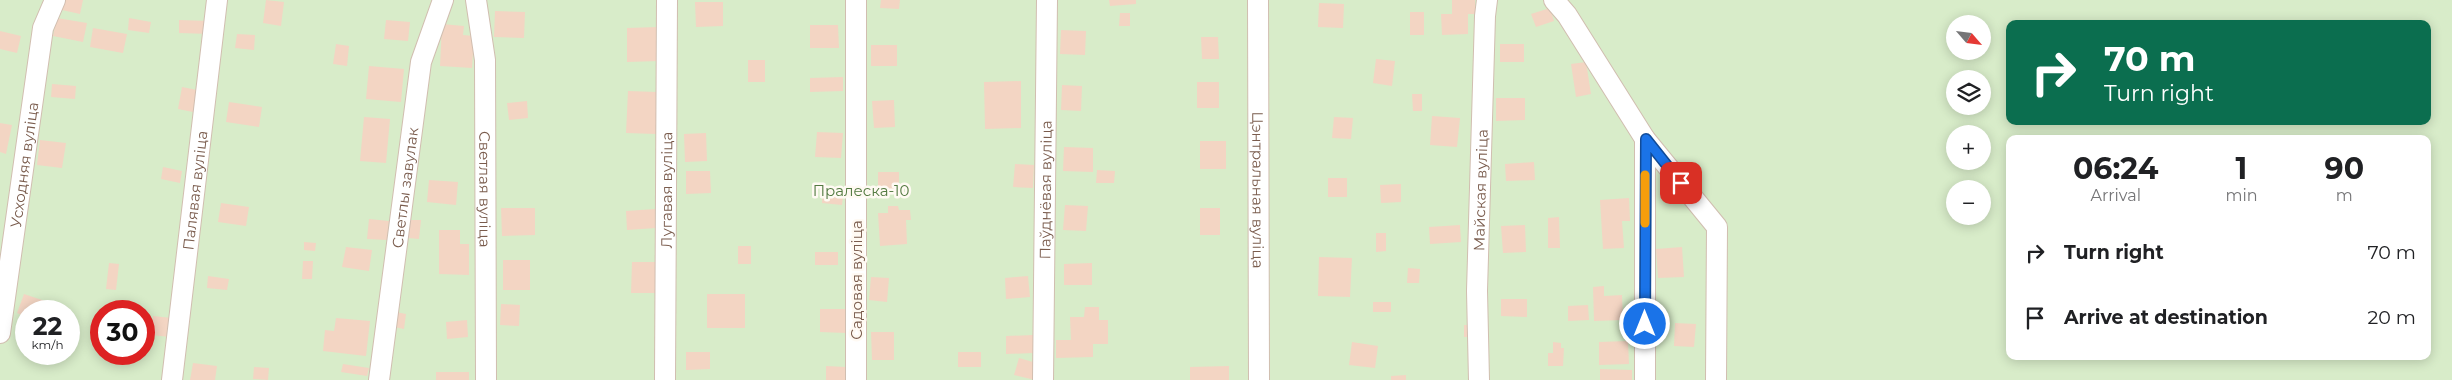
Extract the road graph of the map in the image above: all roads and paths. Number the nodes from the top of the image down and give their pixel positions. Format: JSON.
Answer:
{"nodes":[{"id":1,"x":55,"y":0,"type":"edge"},
{"id":2,"x":217,"y":0,"type":"edge"},
{"id":3,"x":443,"y":0,"type":"edge"},
{"id":4,"x":476,"y":0,"type":"edge"},
{"id":5,"x":666,"y":0,"type":"edge"},
{"id":6,"x":856,"y":0,"type":"edge"},
{"id":7,"x":1047,"y":0,"type":"edge"},
{"id":8,"x":1258,"y":0,"type":"edge"},
{"id":9,"x":1488,"y":0,"type":"edge"},
{"id":10,"x":1554,"y":0,"type":"edge"},
{"id":11,"x":1646,"y":139,"type":"junction"},
{"id":12,"x":0,"y":333,"type":"edge"},
{"id":13,"x":172,"y":380,"type":"edge"},
{"id":14,"x":379,"y":380,"type":"edge"},
{"id":15,"x":486,"y":380,"type":"edge"},
{"id":16,"x":665,"y":380,"type":"edge"},
{"id":17,"x":856,"y":380,"type":"edge"},
{"id":18,"x":1043,"y":380,"type":"edge"},
{"id":19,"x":1259,"y":380,"type":"edge"},
{"id":20,"x":1478,"y":380,"type":"edge"},
{"id":21,"x":1645,"y":380,"type":"edge"},
{"id":22,"x":1716,"y":380,"type":"edge"}],
"edges":[{"from":1,"to":12,"type":"street","name":"Усходняя вуліца"},
{"from":2,"to":13,"type":"street","name":"Палявая вуліца"},
{"from":3,"to":14,"type":"street","name":"Светлы завулак"},
{"from":4,"to":15,"type":"street","name":"Светлая вуліца"},
{"from":5,"to":16,"type":"street","name":"Лугавая вуліца"},
{"from":6,"to":17,"type":"street","name":"Садовая вуліца"},
{"from":7,"to":18,"type":"street","name":"Паўднёвая вуліца"},
{"from":8,"to":19,"type":"street","name":"Цэнтральная вуліца"},
{"from":9,"to":20,"type":"street","name":"Майская вуліца"},
{"from":10,"to":11,"type":"street"},
{"from":11,"to":21,"type":"street"},
{"from":11,"to":22,"type":"street"}]}
